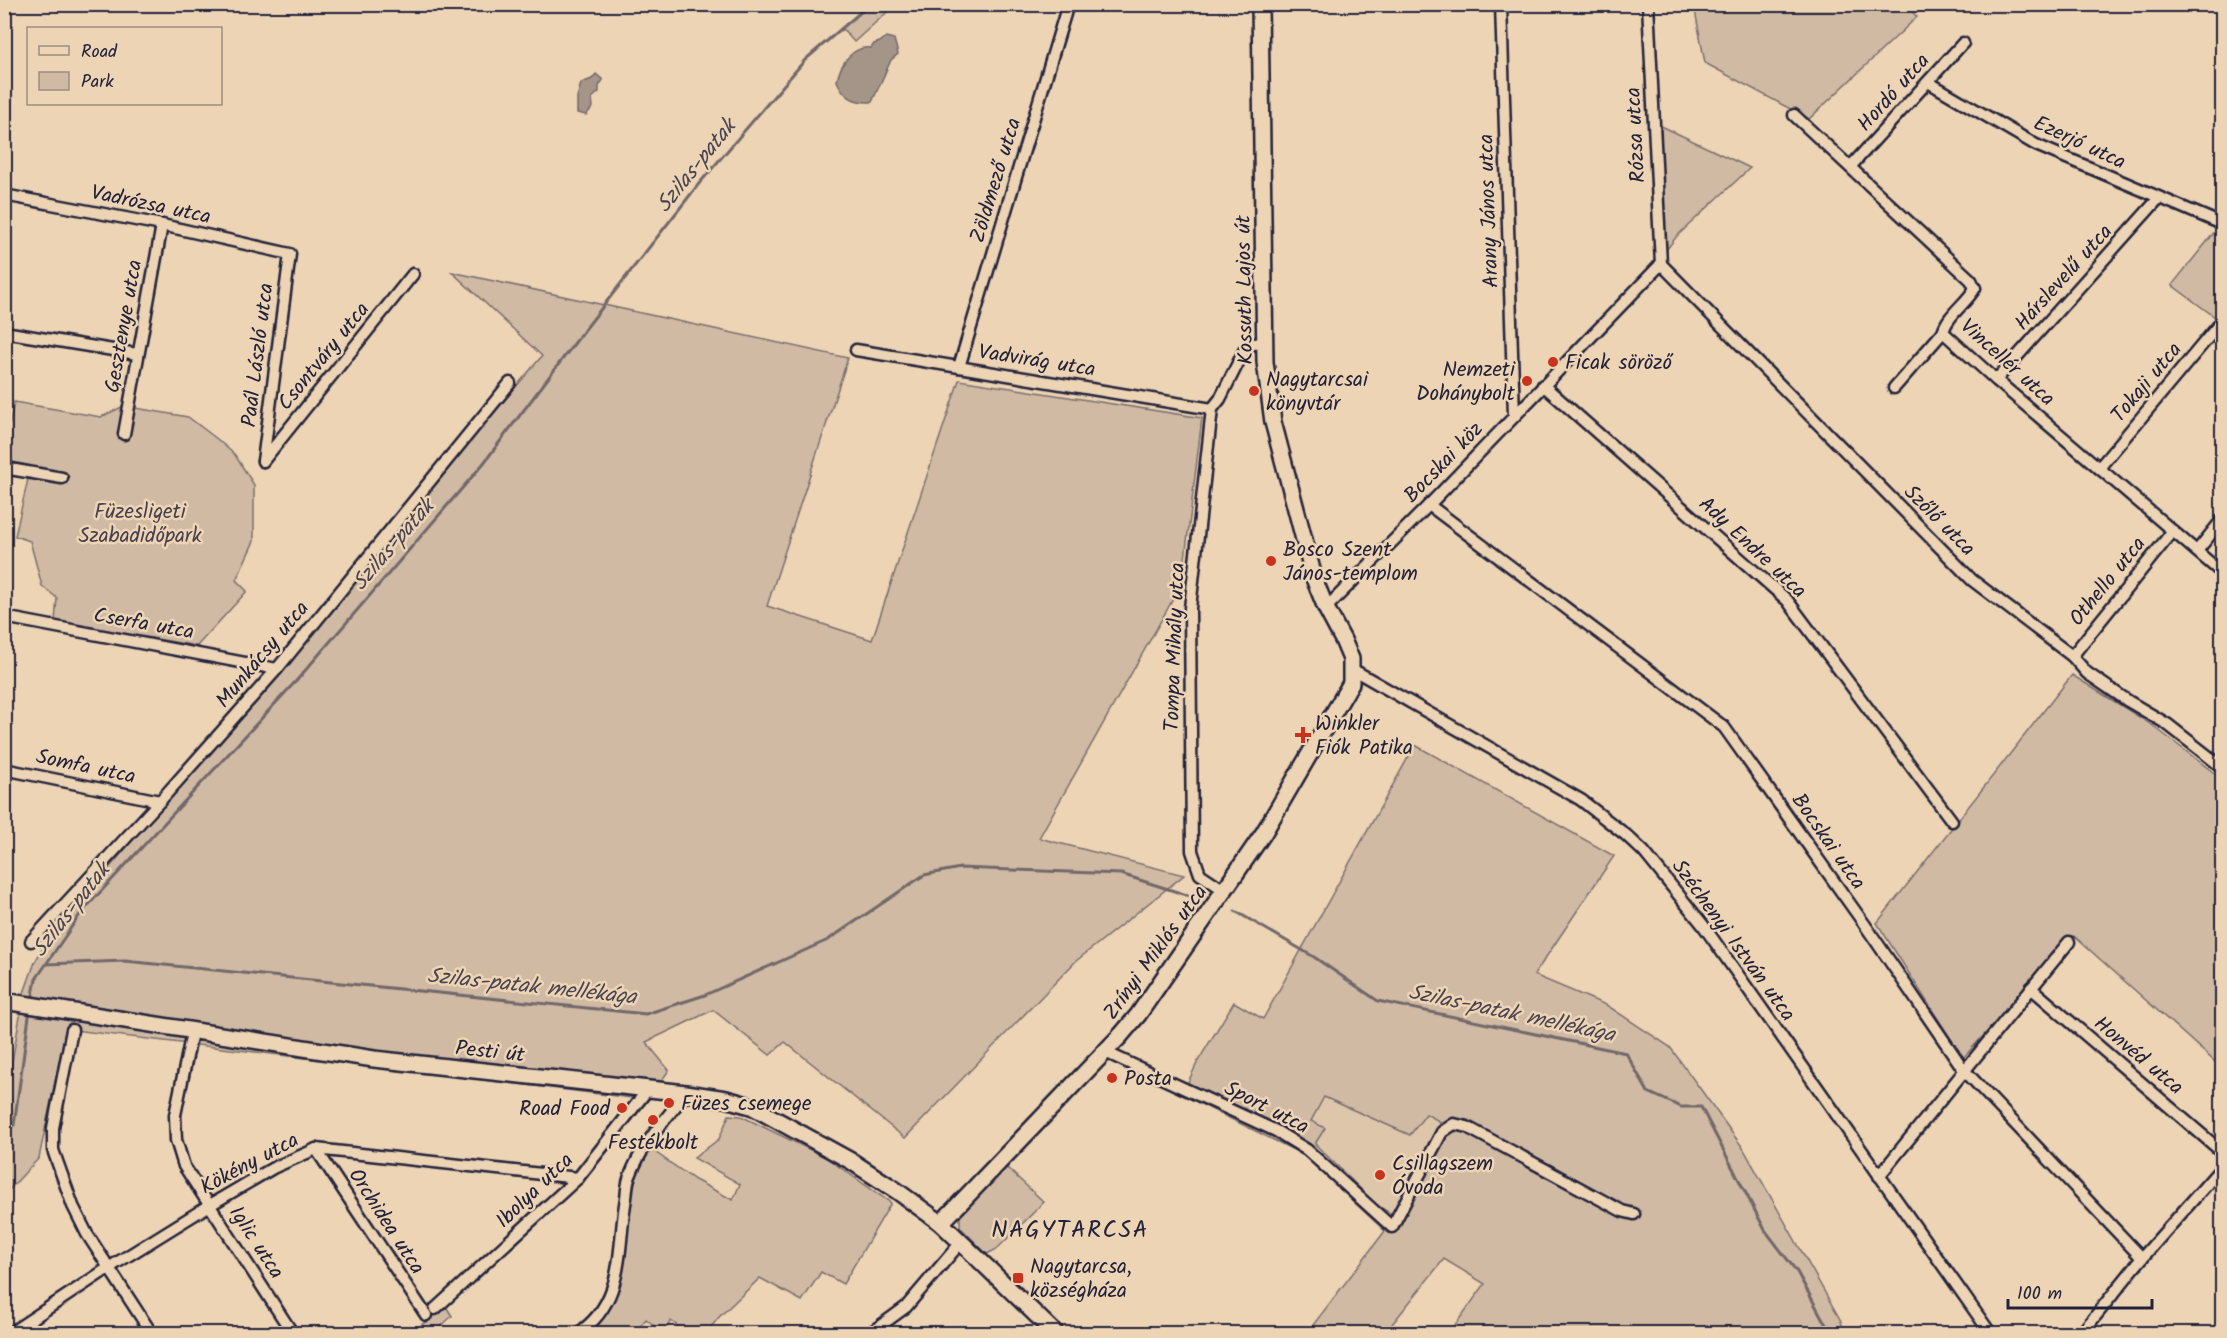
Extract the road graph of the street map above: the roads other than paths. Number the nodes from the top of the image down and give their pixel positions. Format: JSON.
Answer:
{"nodes":[{"id":1,"x":1068,"y":4,"type":"edge"},
{"id":2,"x":1260,"y":4,"type":"edge"},
{"id":3,"x":1501,"y":4,"type":"edge"},
{"id":4,"x":1648,"y":4,"type":"edge"},
{"id":5,"x":1963,"y":43,"type":"dead end"},
{"id":6,"x":1929,"y":82,"type":"junction"},
{"id":7,"x":1794,"y":115,"type":"dead end"},
{"id":8,"x":1851,"y":166,"type":"junction"},
{"id":9,"x":4,"y":195,"type":"edge"},
{"id":10,"x":2159,"y":198,"type":"junction"},
{"id":11,"x":2223,"y":224,"type":"edge"},
{"id":12,"x":162,"y":225,"type":"junction"},
{"id":13,"x":290,"y":254,"type":"joint"},
{"id":14,"x":1661,"y":264,"type":"junction"},
{"id":15,"x":413,"y":274,"type":"dead end"},
{"id":16,"x":2223,"y":321,"type":"edge"},
{"id":17,"x":4,"y":332,"type":"edge"},
{"id":18,"x":1943,"y":332,"type":"junction"},
{"id":19,"x":1264,"y":343,"type":"junction"},
{"id":20,"x":856,"y":350,"type":"dead end"},
{"id":21,"x":137,"y":354,"type":"junction"},
{"id":22,"x":959,"y":367,"type":"junction"},
{"id":23,"x":1996,"y":380,"type":"junction"},
{"id":24,"x":510,"y":383,"type":"dead end"},
{"id":25,"x":1543,"y":385,"type":"junction"},
{"id":26,"x":1894,"y":388,"type":"dead end"},
{"id":27,"x":1212,"y":409,"type":"junction"},
{"id":28,"x":1514,"y":416,"type":"junction"},
{"id":29,"x":124,"y":434,"type":"dead end"},
{"id":30,"x":262,"y":461,"type":"joint"},
{"id":31,"x":4,"y":468,"type":"edge"},
{"id":32,"x":2098,"y":468,"type":"junction"},
{"id":33,"x":62,"y":478,"type":"dead end"},
{"id":34,"x":1429,"y":505,"type":"junction"},
{"id":35,"x":2223,"y":520,"type":"edge"},
{"id":36,"x":2173,"y":531,"type":"junction"},
{"id":37,"x":2197,"y":551,"type":"junction"},
{"id":38,"x":2223,"y":573,"type":"edge"},
{"id":39,"x":1326,"y":608,"type":"junction"},
{"id":40,"x":4,"y":616,"type":"edge"},
{"id":41,"x":2072,"y":656,"type":"junction"},
{"id":42,"x":277,"y":669,"type":"junction"},
{"id":43,"x":1352,"y":669,"type":"junction"},
{"id":44,"x":2223,"y":767,"type":"edge"},
{"id":45,"x":4,"y":769,"type":"edge"},
{"id":46,"x":160,"y":801,"type":"junction"},
{"id":47,"x":1952,"y":821,"type":"dead end"},
{"id":48,"x":1222,"y":893,"type":"junction"},
{"id":49,"x":31,"y":941,"type":"dead end"},
{"id":50,"x":2069,"y":942,"type":"dead end"},
{"id":51,"x":2031,"y":988,"type":"junction"},
{"id":52,"x":11,"y":1002,"type":"edge"},
{"id":53,"x":72,"y":1030,"type":"dead end"},
{"id":54,"x":192,"y":1032,"type":"junction"},
{"id":55,"x":1105,"y":1052,"type":"junction"},
{"id":56,"x":1964,"y":1070,"type":"junction"},
{"id":57,"x":650,"y":1088,"type":"junction"},
{"id":58,"x":686,"y":1093,"type":"junction"},
{"id":59,"x":316,"y":1149,"type":"junction"},
{"id":60,"x":2223,"y":1152,"type":"edge"},
{"id":61,"x":2223,"y":1167,"type":"edge"},
{"id":62,"x":1879,"y":1176,"type":"junction"},
{"id":63,"x":578,"y":1178,"type":"junction"},
{"id":64,"x":210,"y":1205,"type":"junction"},
{"id":65,"x":1634,"y":1214,"type":"dead end"},
{"id":66,"x":942,"y":1223,"type":"junction"},
{"id":67,"x":962,"y":1241,"type":"junction"},
{"id":68,"x":2142,"y":1258,"type":"junction"},
{"id":69,"x":110,"y":1267,"type":"junction"},
{"id":70,"x":430,"y":1312,"type":"joint"},
{"id":71,"x":9,"y":1334,"type":"edge"},
{"id":72,"x":152,"y":1334,"type":"edge"},
{"id":73,"x":293,"y":1334,"type":"edge"},
{"id":74,"x":577,"y":1334,"type":"edge"},
{"id":75,"x":869,"y":1334,"type":"edge"},
{"id":76,"x":1056,"y":1334,"type":"edge"},
{"id":77,"x":1991,"y":1334,"type":"edge"},
{"id":78,"x":2081,"y":1334,"type":"edge"}],
"edges":[{"from":1,"to":22,"type":"street","name":"Zöldmező utca"},
{"from":2,"to":19,"type":"main road","name":"Kossuth Lajos út"},
{"from":3,"to":28,"type":"street","name":"Arany János utca"},
{"from":4,"to":14,"type":"street","name":"Rózsa utca"},
{"from":5,"to":6,"type":"street","name":"Hordó utca"},
{"from":6,"to":8,"type":"street","name":"Hordó utca"},
{"from":6,"to":10,"type":"street","name":"Ezerjó utca"},
{"from":7,"to":8,"type":"street","name":"Vincellér utca"},
{"from":8,"to":18,"type":"street","name":"Vincellér utca"},
{"from":9,"to":12,"type":"street","name":"Vadrózsa utca"},
{"from":10,"to":11,"type":"street","name":"Ezerjó utca"},
{"from":10,"to":23,"type":"street","name":"Hárslevelű utca"},
{"from":12,"to":13,"type":"street","name":"Vadrózsa utca"},
{"from":12,"to":21,"type":"street","name":"Gesztenye utca"},
{"from":13,"to":30,"type":"street","name":"Paál László utca"},
{"from":14,"to":25,"type":"street","name":"Bocskai köz"},
{"from":14,"to":41,"type":"street","name":"Szőlő utca"},
{"from":15,"to":30,"type":"street","name":"Csontváry utca"},
{"from":16,"to":32,"type":"street","name":"Tokaji utca"},
{"from":17,"to":21,"type":"street"},
{"from":18,"to":23,"type":"street","name":"Vincellér utca"},
{"from":18,"to":26,"type":"street"},
{"from":19,"to":27,"type":"street","name":"Tompa Mihály utca"},
{"from":19,"to":39,"type":"main road","name":"Kossuth Lajos út"},
{"from":20,"to":22,"type":"street","name":"Vadvirág utca"},
{"from":21,"to":29,"type":"street","name":"Gesztenye utca"},
{"from":22,"to":27,"type":"street","name":"Vadvirág utca"},
{"from":23,"to":32,"type":"street","name":"Vincellér utca"},
{"from":24,"to":42,"type":"street","name":"Munkácsy utca"},
{"from":25,"to":28,"type":"street","name":"Bocskai köz"},
{"from":25,"to":47,"type":"street","name":"Ady Endre utca"},
{"from":27,"to":48,"type":"street","name":"Tompa Mihály utca"},
{"from":28,"to":34,"type":"street","name":"Bocskai köz"},
{"from":31,"to":33,"type":"street"},
{"from":32,"to":36,"type":"street","name":"Vincellér utca"},
{"from":34,"to":39,"type":"street","name":"Bocskai köz"},
{"from":34,"to":56,"type":"street","name":"Bocskai utca"},
{"from":35,"to":37,"type":"street"},
{"from":36,"to":37,"type":"street","name":"Vincellér utca"},
{"from":36,"to":41,"type":"street","name":"Othello utca"},
{"from":37,"to":38,"type":"street","name":"Vincellér utca"},
{"from":39,"to":43,"type":"main road","name":"Kossuth Lajos út"},
{"from":40,"to":42,"type":"street","name":"Cserfa utca"},
{"from":41,"to":44,"type":"street","name":"Szőlő utca"},
{"from":42,"to":46,"type":"street","name":"Munkácsy utca"},
{"from":43,"to":48,"type":"main road","name":"Zrínyi Miklós utca"},
{"from":43,"to":62,"type":"street","name":"Széchenyi István utca"},
{"from":45,"to":46,"type":"street","name":"Somfa utca"},
{"from":46,"to":49,"type":"street","name":"Munkácsy utca"},
{"from":48,"to":55,"type":"main road","name":"Zrínyi Miklós utca"},
{"from":50,"to":51,"type":"street"},
{"from":51,"to":56,"type":"street"},
{"from":51,"to":60,"type":"street","name":"Honvéd utca"},
{"from":52,"to":54,"type":"main road","name":"Pesti út"},
{"from":53,"to":69,"type":"street"},
{"from":54,"to":57,"type":"main road","name":"Pesti út"},
{"from":54,"to":64,"type":"street","name":"Iglic utca"},
{"from":55,"to":65,"type":"street","name":"Sport utca"},
{"from":55,"to":66,"type":"main road","name":"Zrínyi Miklós utca"},
{"from":56,"to":62,"type":"street"},
{"from":56,"to":68,"type":"street","name":"Bocskai utca"},
{"from":57,"to":58,"type":"main road","name":"Pesti út"},
{"from":57,"to":63,"type":"street","name":"Ibolya utca"},
{"from":58,"to":66,"type":"main road","name":"Pesti út"},
{"from":58,"to":74,"type":"street"},
{"from":59,"to":63,"type":"street","name":"Kökény utca"},
{"from":59,"to":64,"type":"street","name":"Kökény utca"},
{"from":59,"to":70,"type":"street","name":"Orchidea utca"},
{"from":61,"to":68,"type":"street"},
{"from":62,"to":77,"type":"street","name":"Széchenyi István utca"},
{"from":63,"to":70,"type":"street","name":"Ibolya utca"},
{"from":64,"to":69,"type":"street","name":"Kökény utca"},
{"from":64,"to":73,"type":"street","name":"Iglic utca"},
{"from":66,"to":67,"type":"main road","name":"Pesti út"},
{"from":67,"to":75,"type":"street"},
{"from":67,"to":76,"type":"main road","name":"Pesti út"},
{"from":68,"to":78,"type":"street"},
{"from":69,"to":71,"type":"street","name":"Kökény utca"},
{"from":69,"to":72,"type":"street"}]}
